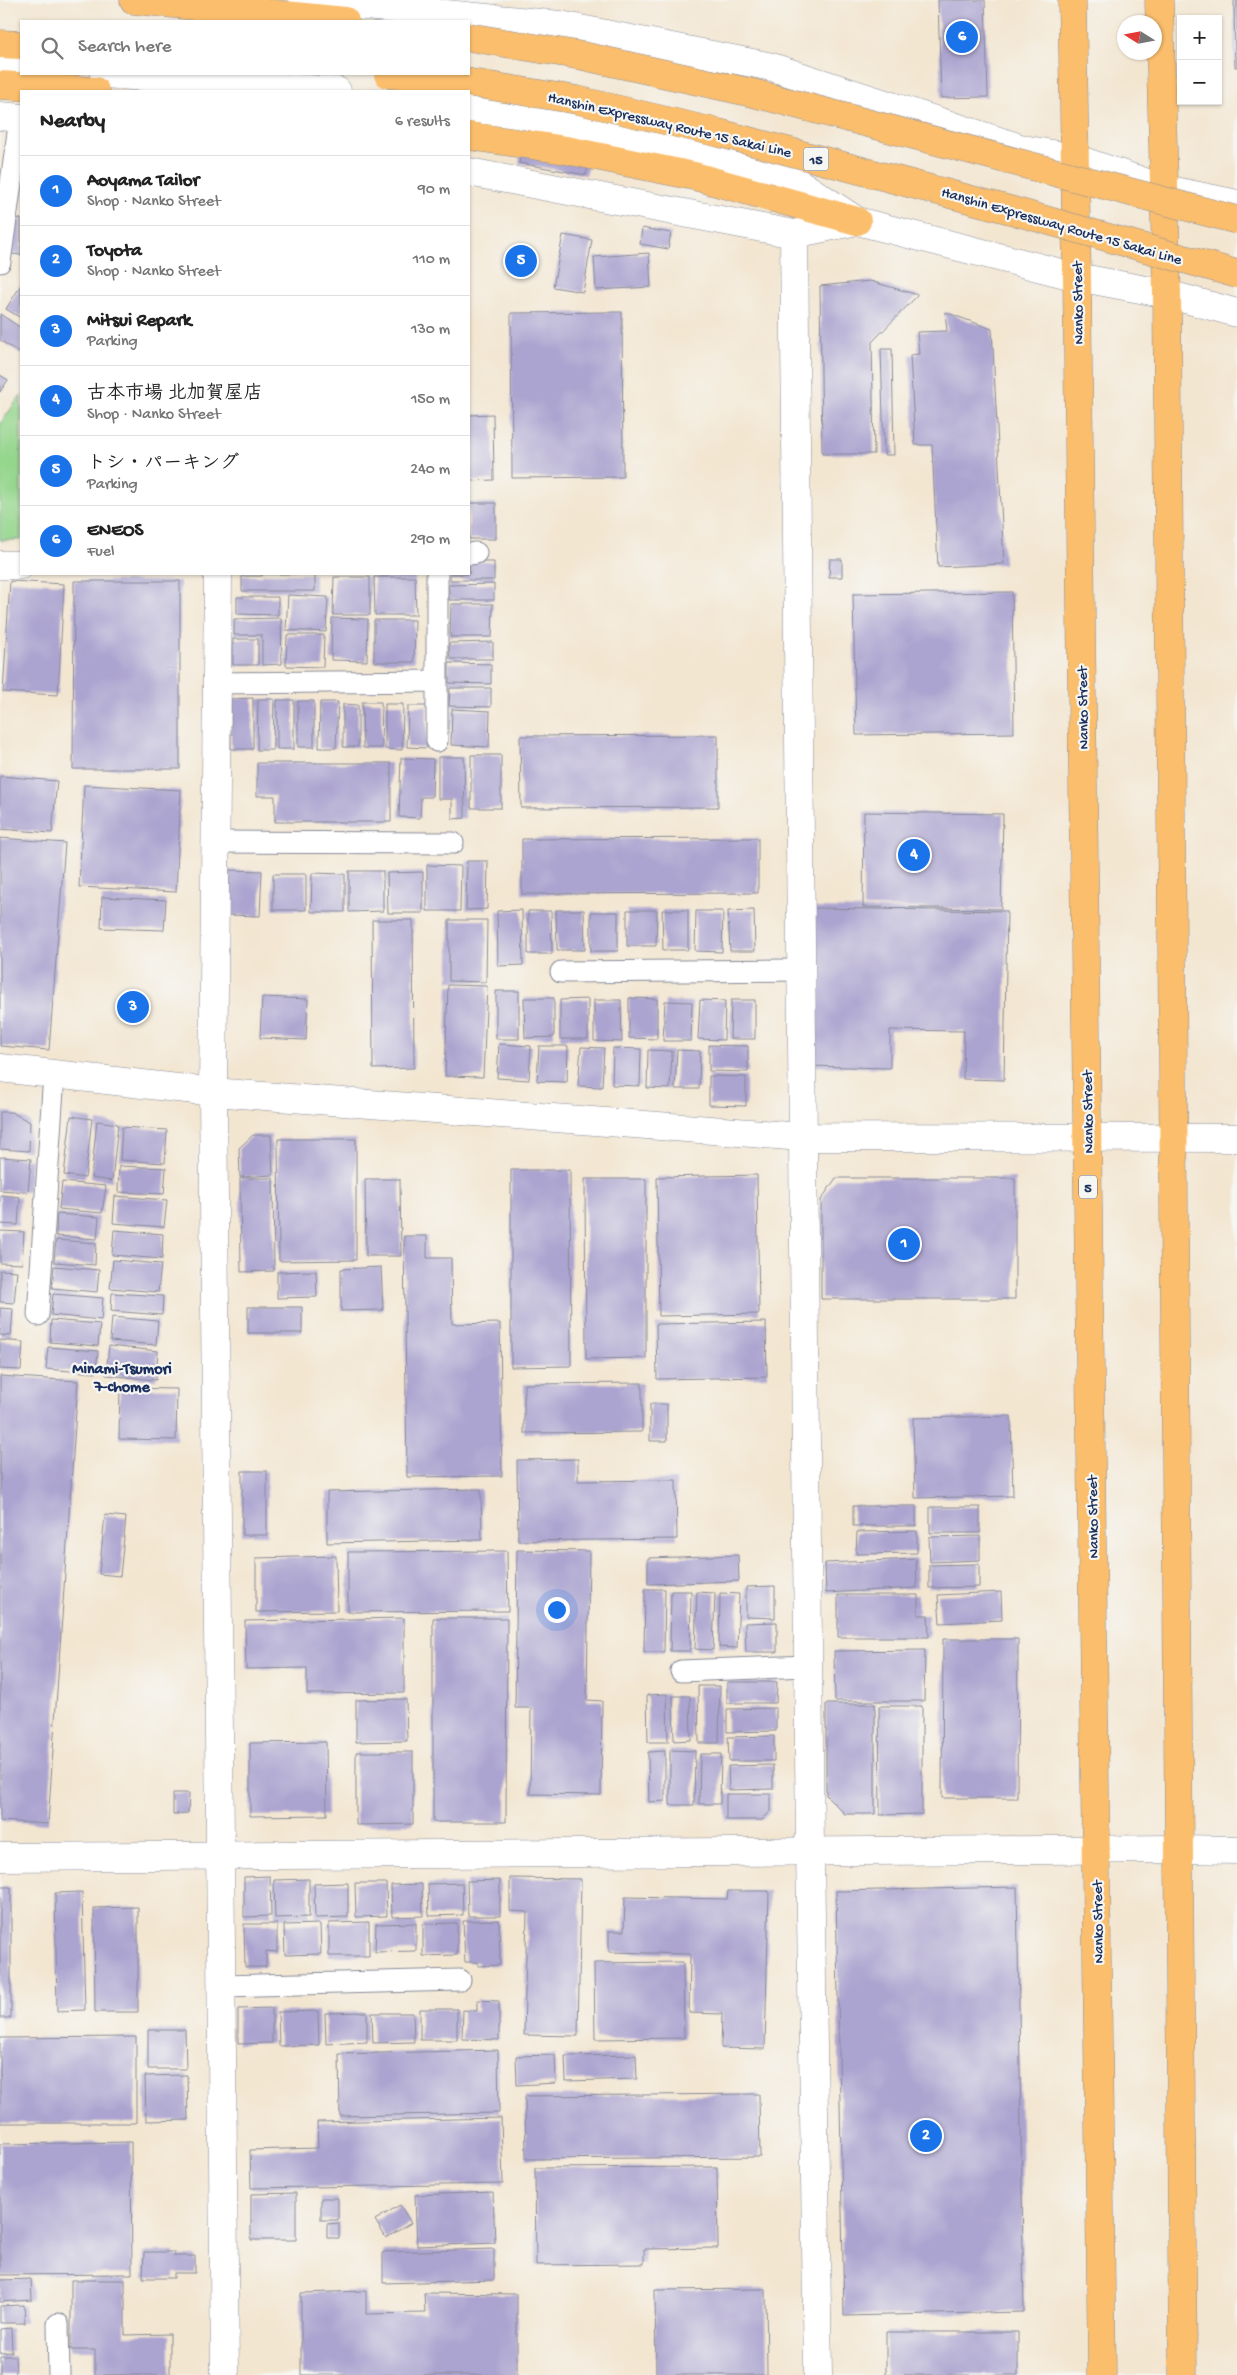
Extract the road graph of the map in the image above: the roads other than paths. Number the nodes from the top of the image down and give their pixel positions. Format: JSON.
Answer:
{"nodes":[{"id":1,"x":134,"y":0,"type":"edge"},
{"id":2,"x":304,"y":0,"type":"edge"},
{"id":3,"x":1072,"y":0,"type":"edge"},
{"id":4,"x":1159,"y":0,"type":"edge"},
{"id":5,"x":335,"y":20,"type":"edge"},
{"id":6,"x":470,"y":37,"type":"edge"},
{"id":7,"x":0,"y":44,"type":"edge"},
{"id":8,"x":20,"y":45,"type":"edge"},
{"id":9,"x":0,"y":67,"type":"edge"},
{"id":10,"x":20,"y":68,"type":"edge"},
{"id":11,"x":118,"y":75,"type":"edge"},
{"id":12,"x":399,"y":75,"type":"edge"},
{"id":13,"x":0,"y":85,"type":"edge"},
{"id":14,"x":79,"y":90,"type":"edge"},
{"id":15,"x":323,"y":90,"type":"edge"},
{"id":16,"x":470,"y":108,"type":"edge"},
{"id":17,"x":14,"y":117,"type":"edge"},
{"id":18,"x":470,"y":136,"type":"edge"},
{"id":19,"x":1074,"y":158,"type":"junction"},
{"id":20,"x":470,"y":172,"type":"edge"},
{"id":21,"x":1164,"y":189,"type":"junction"},
{"id":22,"x":1237,"y":204,"type":"edge"},
{"id":23,"x":1237,"y":220,"type":"edge"},
{"id":24,"x":857,"y":221,"type":"junction"},
{"id":25,"x":794,"y":234,"type":"junction"},
{"id":26,"x":0,"y":262,"type":"edge"},
{"id":27,"x":1237,"y":274,"type":"edge"},
{"id":28,"x":1077,"y":277,"type":"junction"},
{"id":29,"x":1167,"y":294,"type":"junction"},
{"id":30,"x":1237,"y":313,"type":"edge"},
{"id":31,"x":0,"y":565,"type":"edge"},
{"id":32,"x":20,"y":565,"type":"edge"},
{"id":33,"x":218,"y":575,"type":"edge"},
{"id":34,"x":437,"y":575,"type":"edge"},
{"id":35,"x":437,"y":681,"type":"junction"},
{"id":36,"x":217,"y":683,"type":"junction"},
{"id":37,"x":438,"y":740,"type":"dead end"},
{"id":38,"x":216,"y":842,"type":"junction"},
{"id":39,"x":453,"y":843,"type":"dead end"},
{"id":40,"x":801,"y":970,"type":"junction"},
{"id":41,"x":560,"y":972,"type":"dead end"},
{"id":42,"x":0,"y":1068,"type":"edge"},
{"id":43,"x":54,"y":1074,"type":"junction"},
{"id":44,"x":213,"y":1092,"type":"junction"},
{"id":45,"x":1174,"y":1136,"type":"junction"},
{"id":46,"x":802,"y":1137,"type":"junction"},
{"id":47,"x":1237,"y":1138,"type":"edge"},
{"id":48,"x":1087,"y":1139,"type":"junction"},
{"id":49,"x":38,"y":1315,"type":"dead end"},
{"id":50,"x":808,"y":1666,"type":"junction"},
{"id":51,"x":681,"y":1671,"type":"dead end"},
{"id":52,"x":1096,"y":1849,"type":"junction"},
{"id":53,"x":1179,"y":1849,"type":"junction"},
{"id":54,"x":810,"y":1850,"type":"junction"},
{"id":55,"x":1237,"y":1850,"type":"edge"},
{"id":56,"x":222,"y":1854,"type":"junction"},
{"id":57,"x":0,"y":1856,"type":"edge"},
{"id":58,"x":460,"y":1980,"type":"dead end"},
{"id":59,"x":223,"y":1986,"type":"junction"},
{"id":60,"x":58,"y":2324,"type":"dead end"},
{"id":61,"x":59,"y":2375,"type":"edge"},
{"id":62,"x":226,"y":2375,"type":"edge"},
{"id":63,"x":818,"y":2375,"type":"edge"},
{"id":64,"x":1102,"y":2375,"type":"edge"},
{"id":65,"x":1183,"y":2375,"type":"edge"}],
"edges":[{"from":1,"to":5,"type":"main road"},
{"from":2,"to":19,"type":"street"},
{"from":3,"to":19,"type":"main road","name":"Nanko Street","number":"5"},
{"from":4,"to":21,"type":"main road"},
{"from":6,"to":23,"type":"main road","bridge":true},
{"from":7,"to":8,"type":"main road"},
{"from":9,"to":10,"type":"street"},
{"from":11,"to":15,"type":"street"},
{"from":12,"to":27,"type":"main road","name":"Hanshin Expressway Route 15 Sakai Line","number":"15","bridge":true},
{"from":13,"to":14,"type":"main road"},
{"from":16,"to":24,"type":"street"},
{"from":17,"to":26,"type":"lane"},
{"from":18,"to":24,"type":"main road"},
{"from":19,"to":21,"type":"street"},
{"from":19,"to":28,"type":"main road","name":"Nanko Street","number":"5"},
{"from":20,"to":25,"type":"street"},
{"from":21,"to":22,"type":"street"},
{"from":21,"to":29,"type":"main road"},
{"from":24,"to":25,"type":"street"},
{"from":24,"to":28,"type":"street"},
{"from":25,"to":40,"type":"street"},
{"from":28,"to":29,"type":"street"},
{"from":28,"to":48,"type":"main road","name":"Nanko Street","number":"5"},
{"from":29,"to":30,"type":"street"},
{"from":29,"to":45,"type":"main road"},
{"from":31,"to":32,"type":"street"},
{"from":33,"to":36,"type":"street"},
{"from":34,"to":35,"type":"lane"},
{"from":35,"to":36,"type":"lane"},
{"from":35,"to":37,"type":"lane"},
{"from":36,"to":38,"type":"street"},
{"from":38,"to":39,"type":"lane"},
{"from":38,"to":44,"type":"street"},
{"from":40,"to":41,"type":"lane"},
{"from":40,"to":46,"type":"street"},
{"from":42,"to":43,"type":"street"},
{"from":43,"to":44,"type":"street"},
{"from":43,"to":49,"type":"lane"},
{"from":44,"to":46,"type":"street"},
{"from":44,"to":56,"type":"street"},
{"from":45,"to":47,"type":"street"},
{"from":45,"to":48,"type":"street"},
{"from":45,"to":53,"type":"main road"},
{"from":46,"to":48,"type":"street"},
{"from":46,"to":50,"type":"street"},
{"from":48,"to":52,"type":"main road","name":"Nanko Street","number":"5"},
{"from":50,"to":51,"type":"lane"},
{"from":50,"to":54,"type":"street"},
{"from":52,"to":53,"type":"street"},
{"from":52,"to":54,"type":"street"},
{"from":52,"to":64,"type":"main road","name":"Nanko Street","number":"5"},
{"from":53,"to":55,"type":"street"},
{"from":53,"to":65,"type":"main road"},
{"from":54,"to":56,"type":"street"},
{"from":54,"to":63,"type":"street"},
{"from":56,"to":57,"type":"street"},
{"from":56,"to":59,"type":"street"},
{"from":58,"to":59,"type":"lane"},
{"from":59,"to":62,"type":"street"},
{"from":60,"to":61,"type":"lane"}]}
